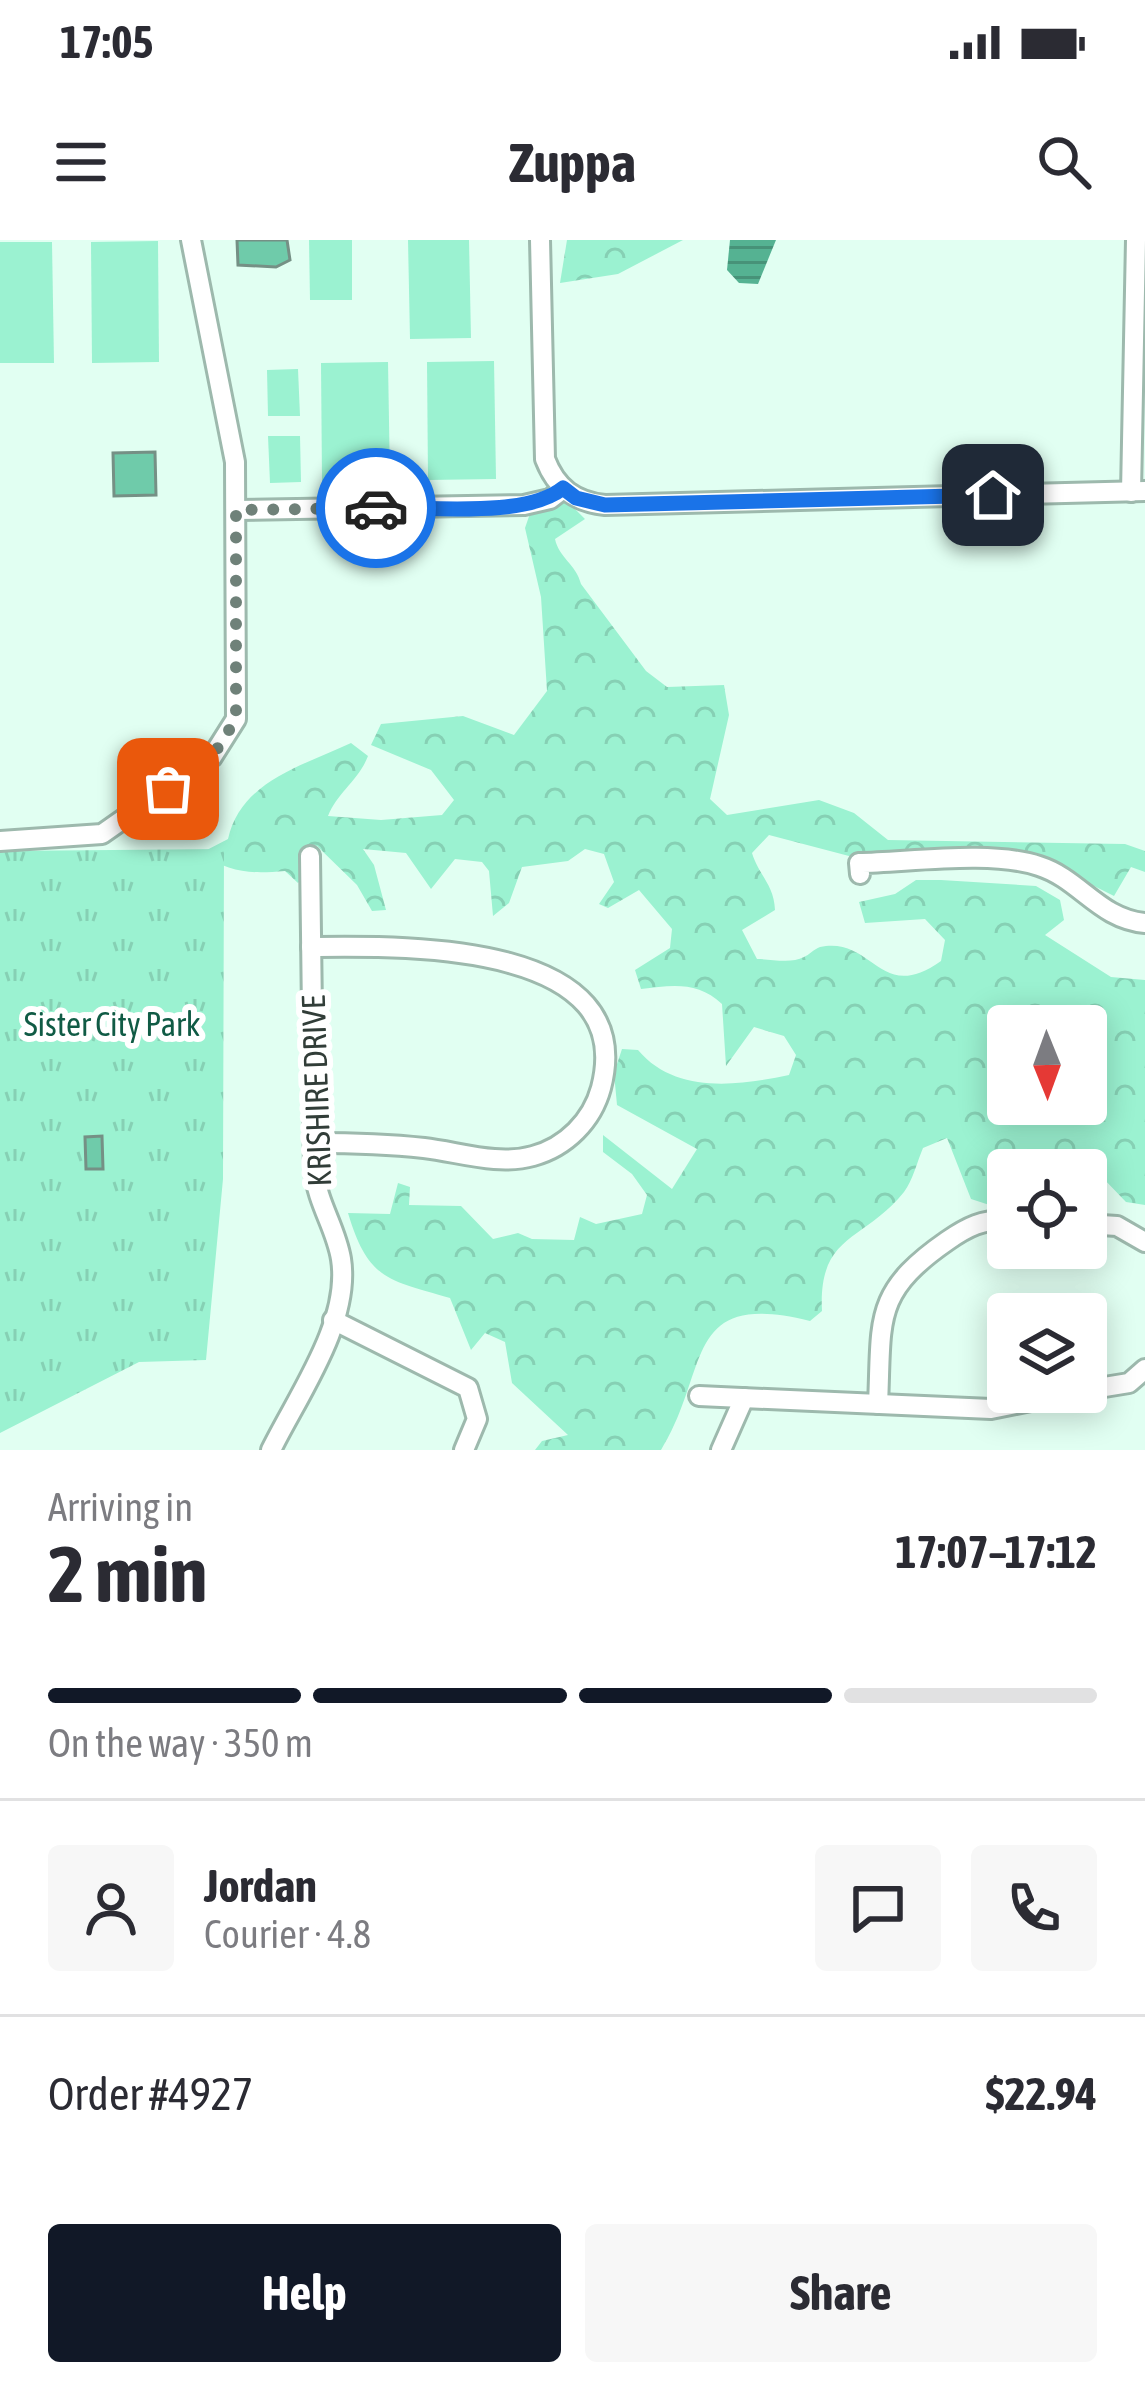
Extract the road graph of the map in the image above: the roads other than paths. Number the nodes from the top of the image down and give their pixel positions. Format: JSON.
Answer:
{"nodes":[{"id":1,"x":191,"y":240,"type":"edge"},
{"id":2,"x":540,"y":240,"type":"edge"},
{"id":3,"x":1136,"y":240,"type":"edge"},
{"id":4,"x":563,"y":488,"type":"junction"},
{"id":5,"x":1138,"y":491,"type":"edge"},
{"id":6,"x":236,"y":510,"type":"junction"},
{"id":7,"x":0,"y":842,"type":"edge"},
{"id":8,"x":310,"y":856,"type":"dead end"},
{"id":9,"x":860,"y":874,"type":"dead end"},
{"id":10,"x":1145,"y":923,"type":"edge"},
{"id":11,"x":311,"y":947,"type":"junction"},
{"id":12,"x":314,"y":1143,"type":"junction"},
{"id":13,"x":987,"y":1223,"type":"edge"},
{"id":14,"x":1107,"y":1225,"type":"edge"},
{"id":15,"x":1145,"y":1242,"type":"edge"},
{"id":16,"x":333,"y":1320,"type":"junction"},
{"id":17,"x":1145,"y":1369,"type":"edge"},
{"id":18,"x":1107,"y":1387,"type":"edge"},
{"id":19,"x":699,"y":1396,"type":"dead end"},
{"id":20,"x":744,"y":1398,"type":"junction"},
{"id":21,"x":878,"y":1404,"type":"junction"},
{"id":22,"x":987,"y":1409,"type":"edge"},
{"id":23,"x":272,"y":1450,"type":"edge"},
{"id":24,"x":464,"y":1450,"type":"edge"},
{"id":25,"x":721,"y":1450,"type":"edge"}],
"edges":[{"from":1,"to":6,"type":"street"},
{"from":2,"to":4,"type":"street"},
{"from":3,"to":5,"type":"street"},
{"from":4,"to":5,"type":"street"},
{"from":4,"to":6,"type":"street"},
{"from":6,"to":7,"type":"street"},
{"from":8,"to":11,"type":"street","name":"KRISHIRE DRIVE"},
{"from":9,"to":10,"type":"street"},
{"from":11,"to":12,"type":"street","name":"KRISHIRE DRIVE"},
{"from":11,"to":12,"type":"street"},
{"from":12,"to":16,"type":"street","name":"KRISHIRE DRIVE"},
{"from":13,"to":21,"type":"street"},
{"from":14,"to":15,"type":"street"},
{"from":16,"to":23,"type":"street","name":"KRISHIRE DRIVE"},
{"from":16,"to":24,"type":"street"},
{"from":17,"to":18,"type":"street"},
{"from":19,"to":20,"type":"street"},
{"from":20,"to":21,"type":"street"},
{"from":20,"to":25,"type":"street"},
{"from":21,"to":22,"type":"street"}]}
